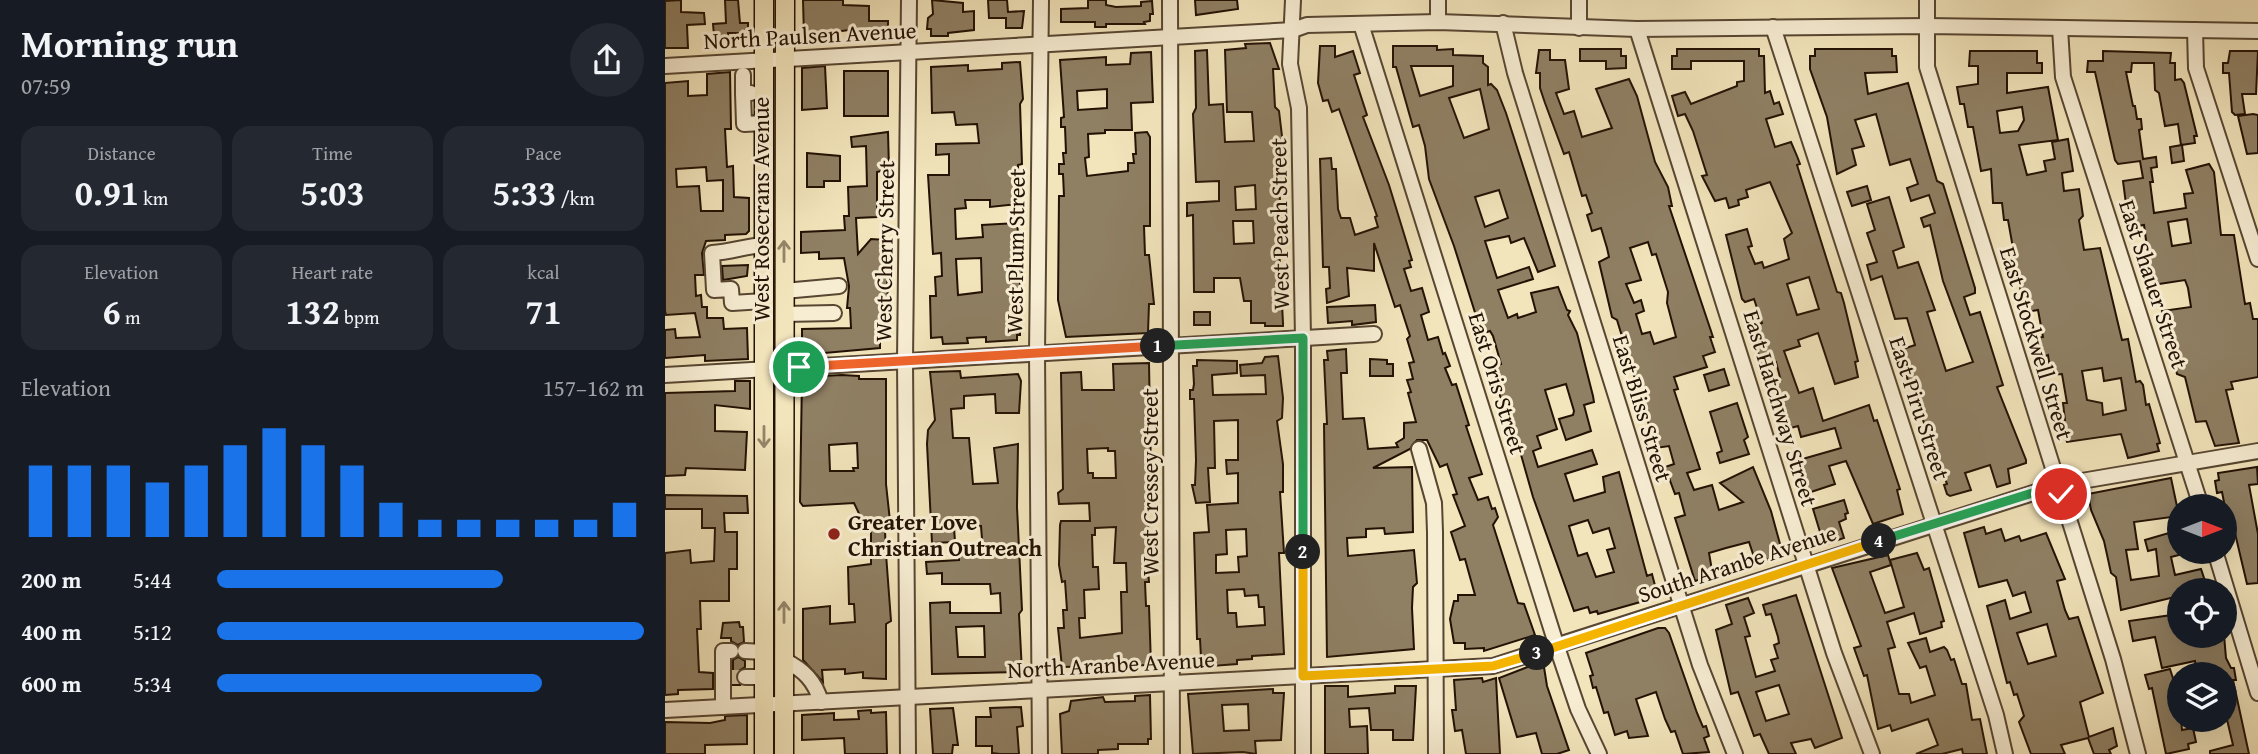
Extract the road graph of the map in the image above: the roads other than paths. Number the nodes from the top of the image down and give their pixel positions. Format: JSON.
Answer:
{"nodes":[{"id":1,"x":764,"y":0,"type":"edge"},
{"id":2,"x":785,"y":0,"type":"edge"},
{"id":3,"x":909,"y":0,"type":"edge"},
{"id":4,"x":1041,"y":0,"type":"edge"},
{"id":5,"x":1170,"y":0,"type":"edge"},
{"id":6,"x":1293,"y":0,"type":"edge"},
{"id":7,"x":1438,"y":0,"type":"edge"},
{"id":8,"x":1579,"y":0,"type":"edge"},
{"id":9,"x":1927,"y":0,"type":"edge"},
{"id":10,"x":1439,"y":22,"type":"junction"},
{"id":11,"x":1503,"y":23,"type":"junction"},
{"id":12,"x":1361,"y":24,"type":"junction"},
{"id":13,"x":1927,"y":26,"type":"junction"},
{"id":14,"x":1773,"y":27,"type":"junction"},
{"id":15,"x":1579,"y":28,"type":"junction"},
{"id":16,"x":2060,"y":28,"type":"junction"},
{"id":17,"x":1637,"y":29,"type":"junction"},
{"id":18,"x":1293,"y":30,"type":"junction"},
{"id":19,"x":2195,"y":30,"type":"junction"},
{"id":20,"x":2258,"y":31,"type":"edge"},
{"id":21,"x":1170,"y":37,"type":"junction"},
{"id":22,"x":1041,"y":43,"type":"junction"},
{"id":23,"x":908,"y":53,"type":"junction"},
{"id":24,"x":785,"y":59,"type":"junction"},
{"id":25,"x":764,"y":60,"type":"junction"},
{"id":26,"x":665,"y":66,"type":"edge"},
{"id":27,"x":743,"y":75,"type":"dead end"},
{"id":28,"x":743,"y":93,"type":"junction"},
{"id":29,"x":764,"y":93,"type":"junction"},
{"id":30,"x":764,"y":124,"type":"junction"},
{"id":31,"x":764,"y":245,"type":"junction"},
{"id":32,"x":2258,"y":259,"type":"edge"},
{"id":33,"x":839,"y":286,"type":"dead end"},
{"id":34,"x":784,"y":291,"type":"junction"},
{"id":35,"x":764,"y":301,"type":"junction"},
{"id":36,"x":834,"y":313,"type":"dead end"},
{"id":37,"x":784,"y":314,"type":"junction"},
{"id":38,"x":1374,"y":334,"type":"dead end"},
{"id":39,"x":1303,"y":338,"type":"junction"},
{"id":40,"x":1172,"y":345,"type":"junction"},
{"id":41,"x":1037,"y":353,"type":"junction"},
{"id":42,"x":905,"y":361,"type":"junction"},
{"id":43,"x":783,"y":368,"type":"junction"},
{"id":44,"x":764,"y":369,"type":"junction"},
{"id":45,"x":665,"y":375,"type":"edge"},
{"id":46,"x":1419,"y":449,"type":"dead end"},
{"id":47,"x":2258,"y":451,"type":"edge"},
{"id":48,"x":2188,"y":463,"type":"junction"},
{"id":49,"x":2058,"y":485,"type":"junction"},
{"id":50,"x":2197,"y":494,"type":"edge"},
{"id":51,"x":1933,"y":524,"type":"junction"},
{"id":52,"x":1806,"y":564,"type":"junction"},
{"id":53,"x":2219,"y":564,"type":"edge"},
{"id":54,"x":1681,"y":604,"type":"junction"},
{"id":55,"x":1557,"y":647,"type":"junction"},
{"id":56,"x":764,"y":652,"type":"junction"},
{"id":57,"x":784,"y":660,"type":"junction"},
{"id":58,"x":1436,"y":668,"type":"junction"},
{"id":59,"x":1303,"y":676,"type":"junction"},
{"id":60,"x":733,"y":677,"type":"junction"},
{"id":61,"x":764,"y":677,"type":"junction"},
{"id":62,"x":1172,"y":683,"type":"junction"},
{"id":63,"x":1040,"y":690,"type":"junction"},
{"id":64,"x":2258,"y":694,"type":"edge"},
{"id":65,"x":908,"y":698,"type":"junction"},
{"id":66,"x":821,"y":702,"type":"junction"},
{"id":67,"x":784,"y":705,"type":"junction"},
{"id":68,"x":764,"y":706,"type":"junction"},
{"id":69,"x":723,"y":708,"type":"junction"},
{"id":70,"x":665,"y":710,"type":"edge"},
{"id":71,"x":764,"y":754,"type":"edge"},
{"id":72,"x":784,"y":754,"type":"edge"},
{"id":73,"x":908,"y":754,"type":"edge"},
{"id":74,"x":1040,"y":754,"type":"edge"},
{"id":75,"x":1172,"y":754,"type":"edge"},
{"id":76,"x":1303,"y":754,"type":"edge"},
{"id":77,"x":1436,"y":754,"type":"edge"},
{"id":78,"x":1599,"y":754,"type":"edge"},
{"id":79,"x":1735,"y":754,"type":"edge"},
{"id":80,"x":1872,"y":754,"type":"edge"},
{"id":81,"x":2005,"y":754,"type":"edge"},
{"id":82,"x":2138,"y":754,"type":"edge"}],
"edges":[{"from":1,"to":25,"type":"main road","name":"West Rosecrans Avenue"},
{"from":2,"to":24,"type":"main road","name":"West Rosecrans Avenue"},
{"from":3,"to":23,"type":"street","name":"West Cherry Street"},
{"from":4,"to":22,"type":"street","name":"West Plum Street"},
{"from":5,"to":21,"type":"street","name":"West Cressey Street"},
{"from":6,"to":18,"type":"street","name":"West Peach Street"},
{"from":7,"to":10,"type":"street"},
{"from":8,"to":15,"type":"street"},
{"from":9,"to":13,"type":"street","name":"East Stockwell Street"},
{"from":10,"to":11,"type":"street","name":"North Paulsen Avenue"},
{"from":10,"to":12,"type":"street","name":"North Paulsen Avenue"},
{"from":11,"to":15,"type":"street","name":"North Paulsen Avenue"},
{"from":11,"to":54,"type":"street","name":"East Bliss Street"},
{"from":12,"to":18,"type":"street","name":"North Paulsen Avenue"},
{"from":12,"to":55,"type":"street","name":"East Oris Street"},
{"from":13,"to":14,"type":"street","name":"North Paulsen Avenue"},
{"from":13,"to":16,"type":"street","name":"North Paulsen Avenue"},
{"from":13,"to":49,"type":"street","name":"East Stockwell Street"},
{"from":14,"to":17,"type":"street","name":"North Paulsen Avenue"},
{"from":14,"to":51,"type":"street","name":"East Piru Street"},
{"from":15,"to":17,"type":"street","name":"North Paulsen Avenue"},
{"from":16,"to":19,"type":"street","name":"North Paulsen Avenue"},
{"from":16,"to":48,"type":"street","name":"East Shauer Street"},
{"from":17,"to":52,"type":"street","name":"East Hatchway Street"},
{"from":18,"to":21,"type":"street","name":"North Paulsen Avenue"},
{"from":18,"to":39,"type":"street","name":"West Peach Street"},
{"from":19,"to":20,"type":"street","name":"North Paulsen Avenue"},
{"from":19,"to":32,"type":"street"},
{"from":21,"to":22,"type":"street","name":"North Paulsen Avenue"},
{"from":21,"to":40,"type":"street","name":"West Cressey Street"},
{"from":22,"to":23,"type":"street","name":"North Paulsen Avenue"},
{"from":22,"to":41,"type":"street","name":"West Plum Street"},
{"from":23,"to":24,"type":"street","name":"North Paulsen Avenue"},
{"from":23,"to":42,"type":"street","name":"West Cherry Street"},
{"from":24,"to":25,"type":"street","name":"North Paulsen Avenue"},
{"from":34,"to":24,"type":"main road","name":"West Rosecrans Avenue","one_way":true},
{"from":25,"to":26,"type":"street","name":"North Paulsen Avenue"},
{"from":25,"to":29,"type":"main road","name":"West Rosecrans Avenue"},
{"from":27,"to":28,"type":"street"},
{"from":28,"to":29,"type":"street"},
{"from":28,"to":30,"type":"street"},
{"from":29,"to":30,"type":"main road","name":"West Rosecrans Avenue"},
{"from":30,"to":31,"type":"main road","name":"West Rosecrans Avenue"},
{"from":31,"to":35,"type":"main road","name":"West Rosecrans Avenue"},
{"from":31,"to":35,"type":"street"},
{"from":33,"to":34,"type":"street"},
{"from":34,"to":37,"type":"main road","name":"West Rosecrans Avenue"},
{"from":35,"to":44,"type":"main road","name":"West Rosecrans Avenue"},
{"from":36,"to":37,"type":"street"},
{"from":37,"to":43,"type":"main road","name":"West Rosecrans Avenue"},
{"from":38,"to":39,"type":"street"},
{"from":39,"to":40,"type":"street"},
{"from":39,"to":59,"type":"street","name":"West Peach Street"},
{"from":40,"to":41,"type":"street"},
{"from":40,"to":62,"type":"street","name":"West Cressey Street"},
{"from":41,"to":42,"type":"street"},
{"from":41,"to":63,"type":"street","name":"West Plum Street"},
{"from":42,"to":43,"type":"street"},
{"from":42,"to":65,"type":"street","name":"West Cherry Street"},
{"from":43,"to":44,"type":"street"},
{"from":57,"to":43,"type":"main road","name":"West Rosecrans Avenue","one_way":true},
{"from":44,"to":45,"type":"street"},
{"from":44,"to":56,"type":"main road","name":"West Rosecrans Avenue","one_way":true},
{"from":46,"to":58,"type":"street"},
{"from":47,"to":48,"type":"street","name":"South Aranbe Avenue"},
{"from":48,"to":49,"type":"street","name":"South Aranbe Avenue"},
{"from":48,"to":50,"type":"street","name":"East Shauer Street"},
{"from":49,"to":51,"type":"street","name":"South Aranbe Avenue"},
{"from":49,"to":82,"type":"street","name":"East Stockwell Street"},
{"from":51,"to":52,"type":"street","name":"South Aranbe Avenue"},
{"from":51,"to":81,"type":"street","name":"East Piru Street"},
{"from":52,"to":54,"type":"street","name":"South Aranbe Avenue"},
{"from":52,"to":80,"type":"street","name":"East Hatchway Street"},
{"from":53,"to":64,"type":"street"},
{"from":54,"to":55,"type":"street","name":"South Aranbe Avenue"},
{"from":54,"to":79,"type":"street","name":"East Bliss Street"},
{"from":55,"to":58,"type":"street","name":"North Aranbe Avenue"},
{"from":55,"to":78,"type":"street","name":"East Oris Street"},
{"from":56,"to":60,"type":"street"},
{"from":56,"to":61,"type":"main road","name":"West Rosecrans Avenue"},
{"from":57,"to":66,"type":"street"},
{"from":57,"to":67,"type":"main road","name":"West Rosecrans Avenue"},
{"from":58,"to":59,"type":"street","name":"North Aranbe Avenue"},
{"from":58,"to":77,"type":"street"},
{"from":59,"to":62,"type":"street","name":"North Aranbe Avenue"},
{"from":59,"to":76,"type":"street","name":"West Peach Street"},
{"from":60,"to":61,"type":"street"},
{"from":60,"to":69,"type":"street"},
{"from":61,"to":68,"type":"main road","name":"West Rosecrans Avenue"},
{"from":62,"to":63,"type":"street","name":"North Aranbe Avenue"},
{"from":62,"to":75,"type":"street","name":"West Cressey Street"},
{"from":63,"to":65,"type":"street","name":"North Aranbe Avenue"},
{"from":63,"to":74,"type":"street","name":"West Plum Street"},
{"from":65,"to":66,"type":"street","name":"North Aranbe Avenue"},
{"from":65,"to":73,"type":"street","name":"West Cherry Street"},
{"from":66,"to":67,"type":"street","name":"North Aranbe Avenue"},
{"from":67,"to":68,"type":"street","name":"North Aranbe Avenue"},
{"from":67,"to":72,"type":"main road","name":"West Rosecrans Avenue"},
{"from":68,"to":69,"type":"street","name":"North Aranbe Avenue"},
{"from":68,"to":71,"type":"main road","name":"West Rosecrans Avenue"},
{"from":69,"to":70,"type":"street","name":"North Aranbe Avenue"}]}
